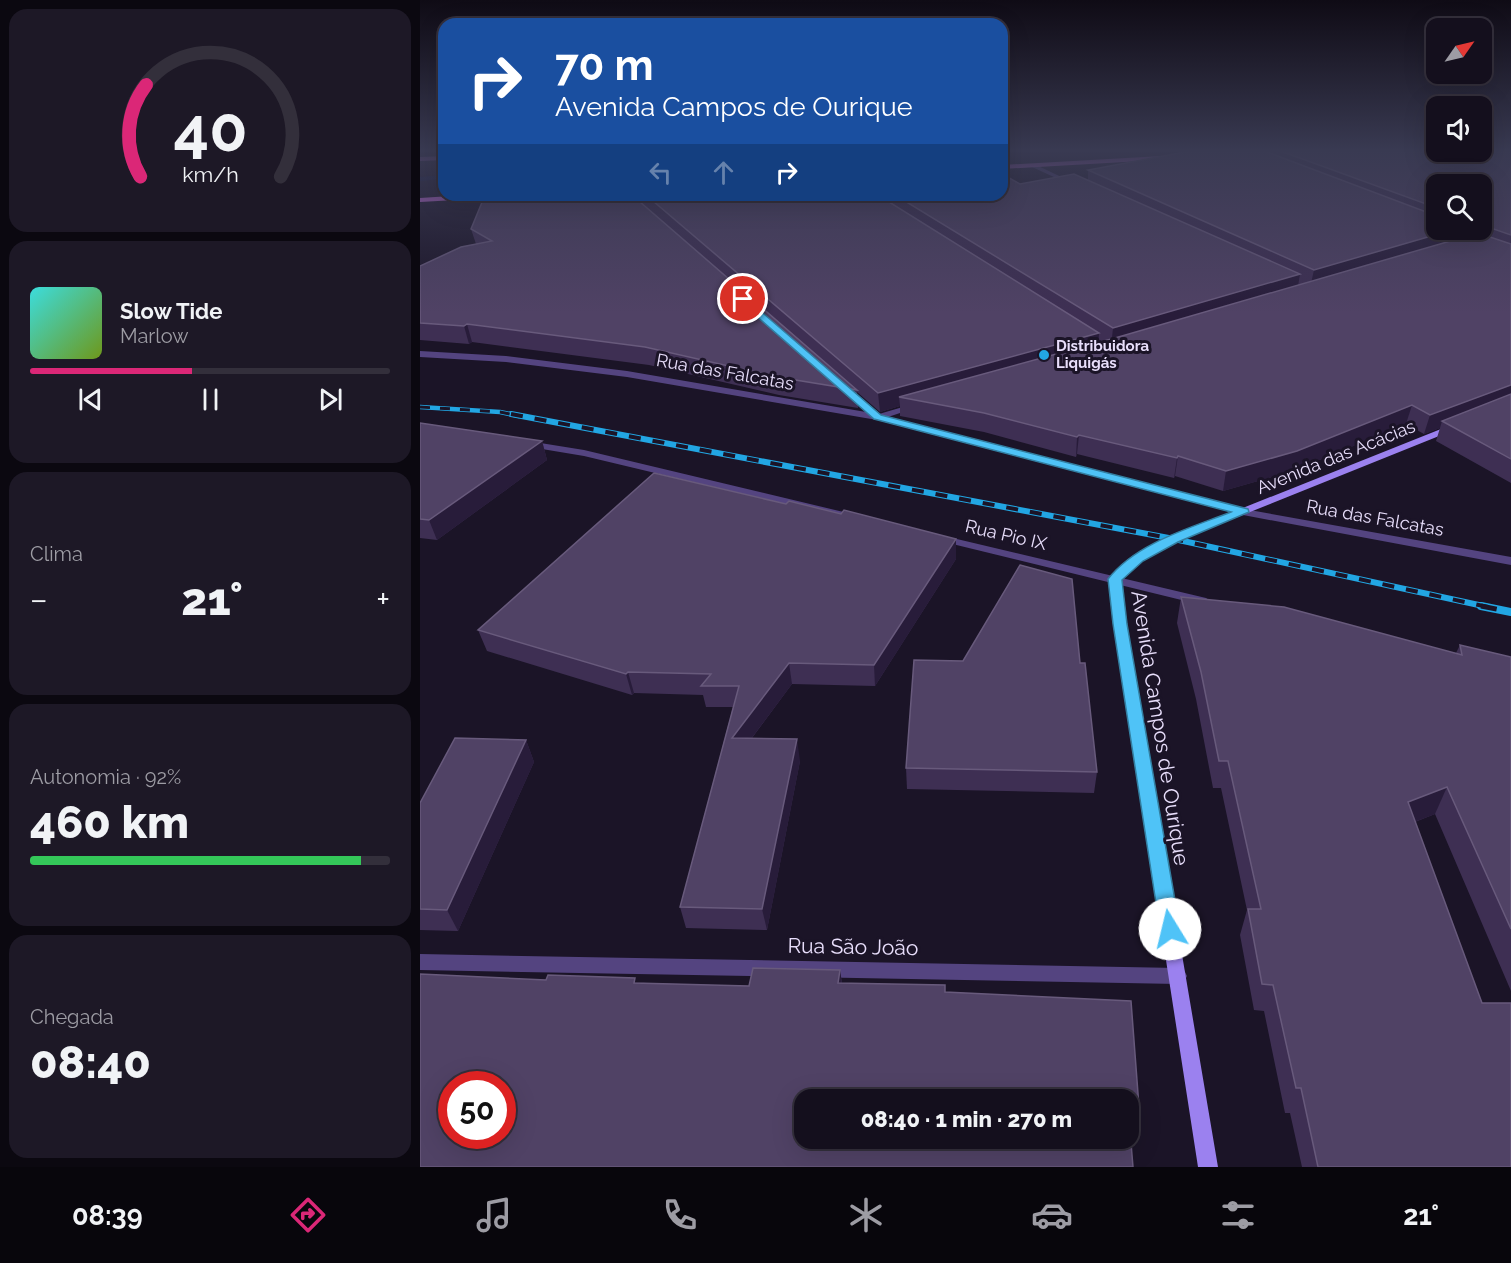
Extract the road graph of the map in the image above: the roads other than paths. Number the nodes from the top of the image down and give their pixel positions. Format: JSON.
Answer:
{"nodes":[{"id":1,"x":420,"y":354,"type":"edge"},
{"id":2,"x":843,"y":386,"type":"edge"},
{"id":3,"x":922,"y":405,"type":"edge"},
{"id":4,"x":878,"y":417,"type":"junction"},
{"id":5,"x":1457,"y":426,"type":"edge"},
{"id":6,"x":514,"y":441,"type":"edge"},
{"id":7,"x":1243,"y":512,"type":"junction"},
{"id":8,"x":873,"y":522,"type":"edge"},
{"id":9,"x":930,"y":535,"type":"edge"},
{"id":10,"x":1174,"y":540,"type":"joint"},
{"id":11,"x":1511,"y":561,"type":"edge"},
{"id":12,"x":1115,"y":579,"type":"junction"},
{"id":13,"x":1220,"y":605,"type":"edge"},
{"id":14,"x":420,"y":962,"type":"edge"},
{"id":15,"x":1178,"y":976,"type":"junction"},
{"id":16,"x":1208,"y":1167,"type":"edge"}],
"edges":[{"from":1,"to":4,"type":"street","name":"Rua das Falcatas"},
{"from":2,"to":4,"type":"street"},
{"from":3,"to":4,"type":"street"},
{"from":4,"to":7,"type":"street","name":"Rua das Falcatas"},
{"from":5,"to":7,"type":"main road","name":"Avenida das Acácias"},
{"from":6,"to":8,"type":"street"},
{"from":7,"to":10,"type":"main road","name":"Avenida das Acácias"},
{"from":7,"to":11,"type":"street","name":"Rua das Falcatas"},
{"from":9,"to":12,"type":"street","name":"Rua Pio IX"},
{"from":10,"to":12,"type":"main road","name":"Avenida Campos de Ourique"},
{"from":12,"to":13,"type":"street","name":"Rua Pio IX"},
{"from":12,"to":15,"type":"main road","name":"Avenida Campos de Ourique"},
{"from":14,"to":15,"type":"street","name":"Rua São João"},
{"from":15,"to":16,"type":"main road","name":"Avenida Campos de Ourique"}]}
